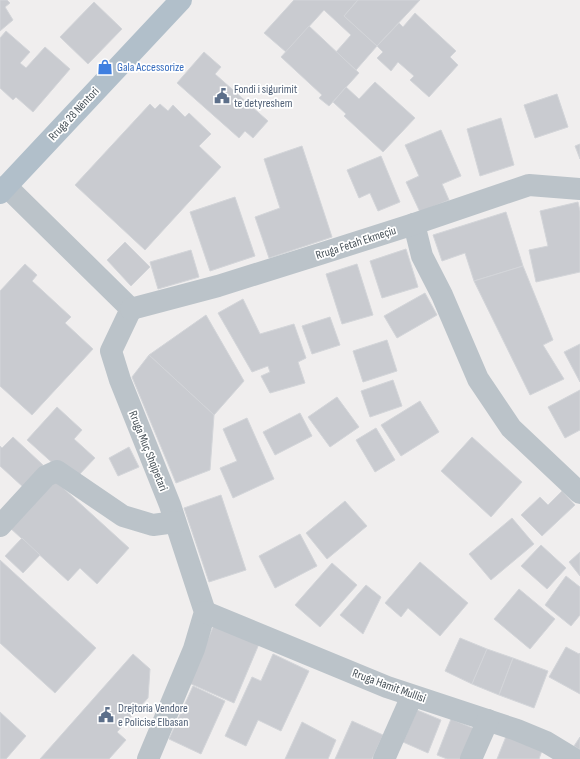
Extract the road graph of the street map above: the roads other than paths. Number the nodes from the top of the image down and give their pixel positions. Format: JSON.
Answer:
{"nodes":[{"id":1,"x":181,"y":0,"type":"edge"},
{"id":2,"x":580,"y":189,"type":"edge"},
{"id":3,"x":3,"y":190,"type":"edge"},
{"id":4,"x":414,"y":224,"type":"junction"},
{"id":5,"x":131,"y":309,"type":"junction"},
{"id":6,"x":580,"y":493,"type":"edge"},
{"id":7,"x":175,"y":522,"type":"junction"},
{"id":8,"x":0,"y":526,"type":"edge"},
{"id":9,"x":205,"y":612,"type":"junction"},
{"id":10,"x":412,"y":696,"type":"junction"},
{"id":11,"x":488,"y":720,"type":"junction"},
{"id":12,"x":148,"y":759,"type":"edge"},
{"id":13,"x":384,"y":759,"type":"edge"},
{"id":14,"x":471,"y":759,"type":"edge"},
{"id":15,"x":574,"y":759,"type":"edge"}],
"edges":[{"from":1,"to":3,"type":"main road","name":"Rruga 28 Nëntori"},
{"from":2,"to":4,"type":"street","name":"Rruga Fetah Ekmeçiu"},
{"from":3,"to":5,"type":"street"},
{"from":4,"to":5,"type":"street","name":"Rruga Fetah Ekmeçiu"},
{"from":4,"to":6,"type":"street"},
{"from":5,"to":7,"type":"street","name":"Rruga Muç Shqipetari"},
{"from":7,"to":8,"type":"street"},
{"from":7,"to":9,"type":"street","name":"Rruga Muç Shqipetari"},
{"from":9,"to":10,"type":"street","name":"Rruga Hamit Mullisi"},
{"from":9,"to":12,"type":"street"},
{"from":10,"to":11,"type":"street","name":"Rruga Hamit Mullisi"},
{"from":10,"to":13,"type":"street"},
{"from":11,"to":14,"type":"street"},
{"from":11,"to":15,"type":"street","name":"Rruga Hamit Mullisi"}]}
